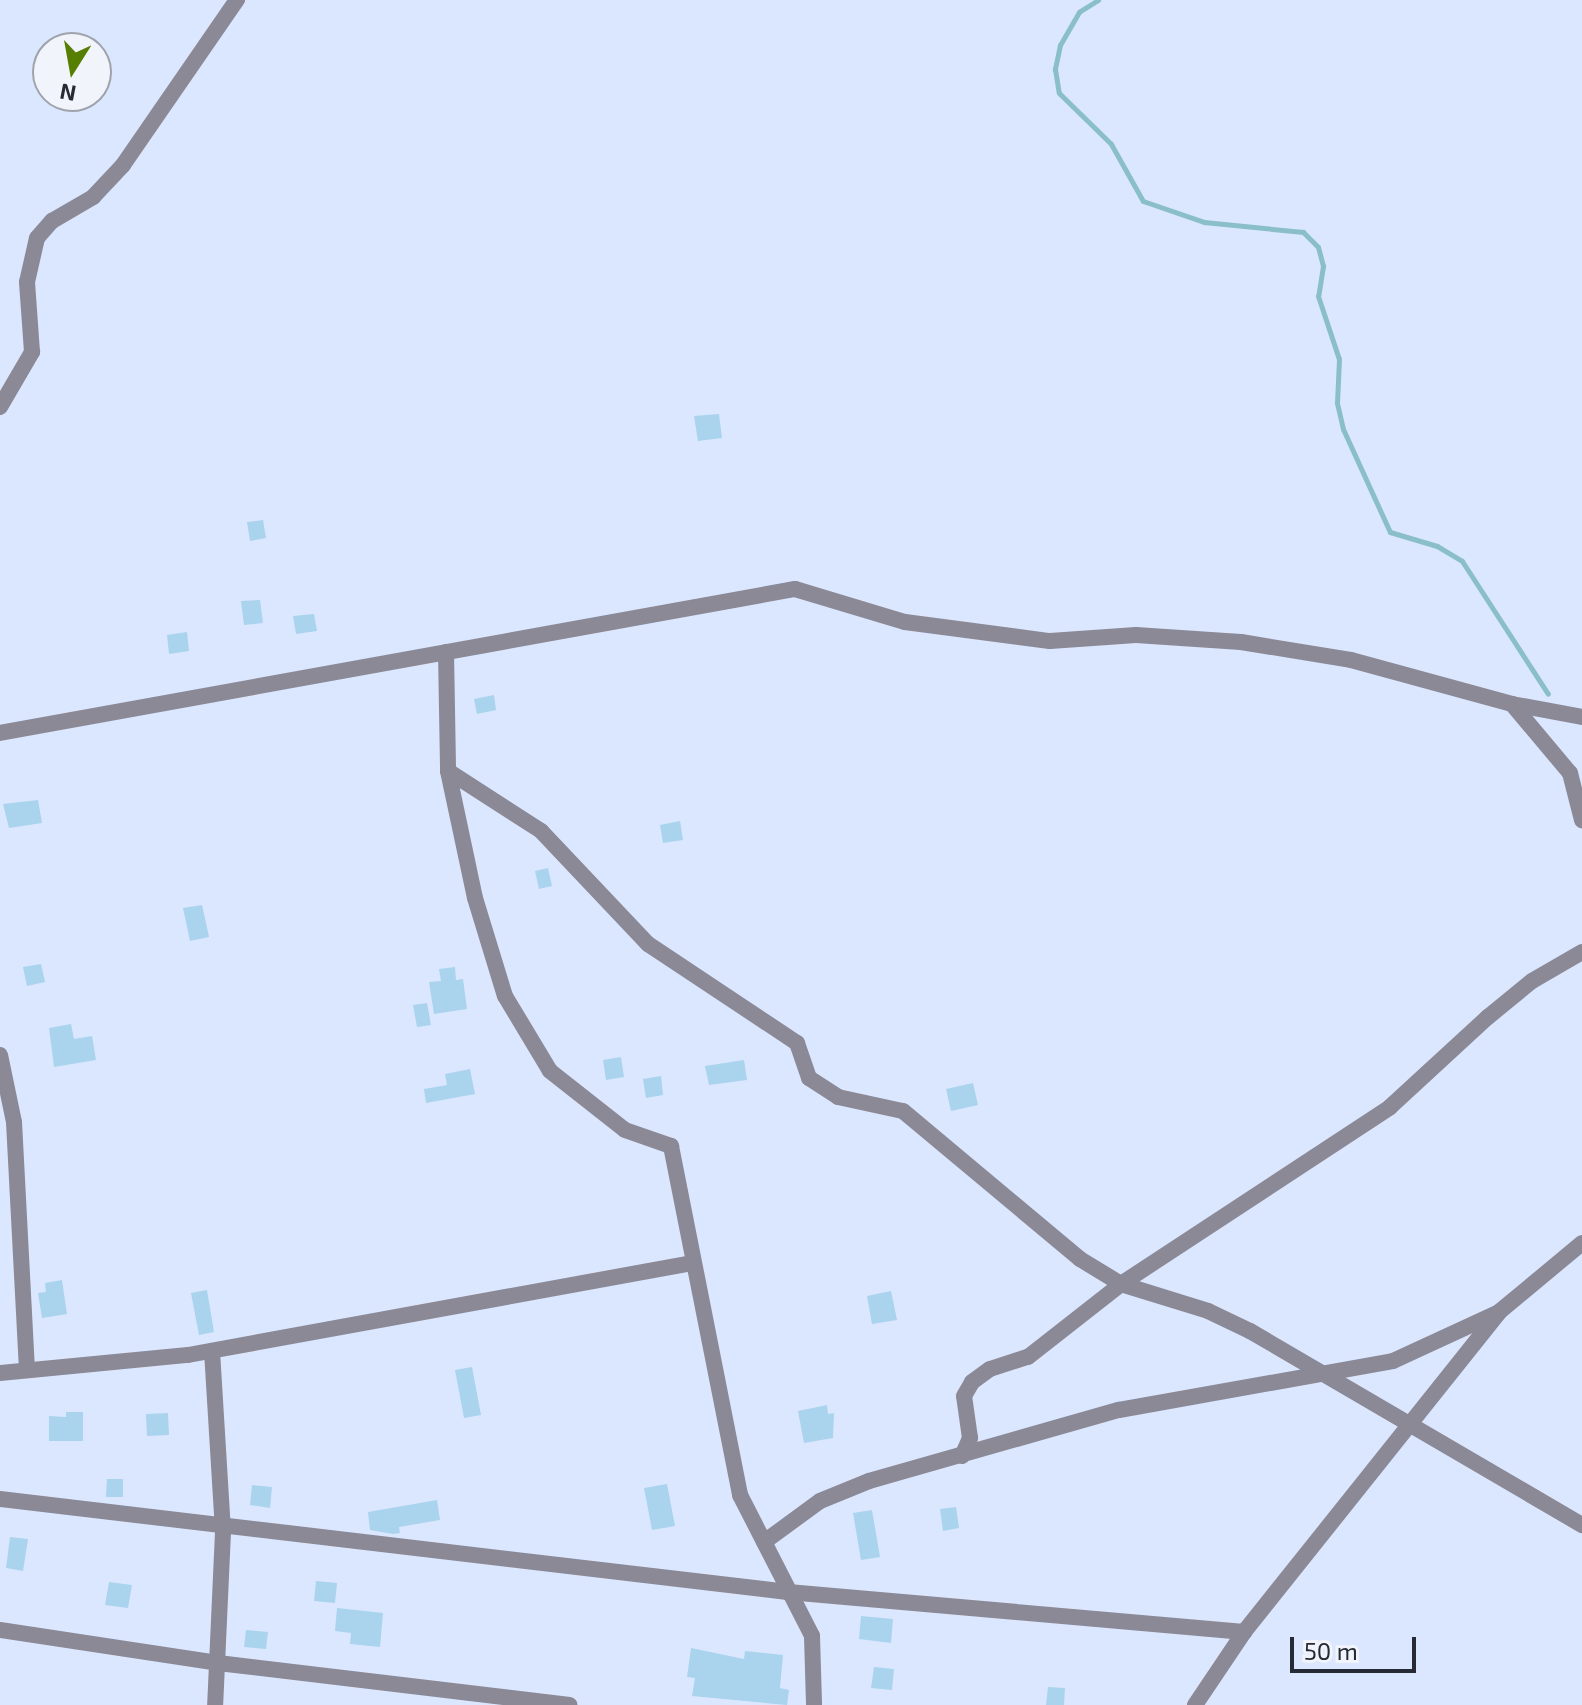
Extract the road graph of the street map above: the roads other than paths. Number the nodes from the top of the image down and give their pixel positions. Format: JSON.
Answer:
{"nodes":[{"id":1,"x":237,"y":0,"type":"edge"},
{"id":2,"x":0,"y":407,"type":"edge"},
{"id":3,"x":446,"y":652,"type":"junction"},
{"id":4,"x":1512,"y":704,"type":"junction"},
{"id":5,"x":1582,"y":717,"type":"edge"},
{"id":6,"x":0,"y":733,"type":"edge"},
{"id":7,"x":448,"y":771,"type":"junction"},
{"id":8,"x":1582,"y":820,"type":"edge"},
{"id":9,"x":1582,"y":952,"type":"edge"},
{"id":10,"x":0,"y":1055,"type":"edge"},
{"id":11,"x":1582,"y":1243,"type":"edge"},
{"id":12,"x":692,"y":1263,"type":"junction"},
{"id":13,"x":1121,"y":1284,"type":"junction"},
{"id":14,"x":1499,"y":1312,"type":"junction"},
{"id":15,"x":212,"y":1351,"type":"junction"},
{"id":16,"x":27,"y":1370,"type":"junction"},
{"id":17,"x":0,"y":1373,"type":"edge"},
{"id":18,"x":1317,"y":1375,"type":"junction"},
{"id":19,"x":1408,"y":1427,"type":"junction"},
{"id":20,"x":962,"y":1456,"type":"junction"},
{"id":21,"x":0,"y":1499,"type":"edge"},
{"id":22,"x":221,"y":1525,"type":"junction"},
{"id":23,"x":1582,"y":1525,"type":"edge"},
{"id":24,"x":764,"y":1542,"type":"junction"},
{"id":25,"x":788,"y":1592,"type":"junction"},
{"id":26,"x":0,"y":1630,"type":"edge"},
{"id":27,"x":1244,"y":1632,"type":"junction"},
{"id":28,"x":218,"y":1663,"type":"junction"},
{"id":29,"x":506,"y":1701,"type":"edge"},
{"id":30,"x":215,"y":1705,"type":"edge"},
{"id":31,"x":570,"y":1705,"type":"edge"},
{"id":32,"x":814,"y":1705,"type":"edge"},
{"id":33,"x":1195,"y":1705,"type":"edge"}],
"edges":[{"from":1,"to":2,"type":"street"},
{"from":3,"to":4,"type":"street"},
{"from":3,"to":6,"type":"street"},
{"from":3,"to":7,"type":"street"},
{"from":4,"to":5,"type":"street"},
{"from":4,"to":8,"type":"street"},
{"from":7,"to":12,"type":"street"},
{"from":7,"to":13,"type":"street"},
{"from":9,"to":13,"type":"street"},
{"from":10,"to":16,"type":"street"},
{"from":11,"to":14,"type":"street"},
{"from":12,"to":15,"type":"street"},
{"from":12,"to":24,"type":"street"},
{"from":13,"to":18,"type":"street"},
{"from":13,"to":20,"type":"street"},
{"from":14,"to":18,"type":"street"},
{"from":14,"to":19,"type":"street"},
{"from":15,"to":16,"type":"street"},
{"from":15,"to":22,"type":"street"},
{"from":16,"to":17,"type":"street"},
{"from":18,"to":19,"type":"street"},
{"from":18,"to":20,"type":"street"},
{"from":19,"to":23,"type":"street"},
{"from":19,"to":27,"type":"street"},
{"from":20,"to":24,"type":"street"},
{"from":21,"to":22,"type":"street"},
{"from":22,"to":25,"type":"street"},
{"from":22,"to":28,"type":"street"},
{"from":24,"to":25,"type":"street"},
{"from":25,"to":27,"type":"street"},
{"from":25,"to":32,"type":"street"},
{"from":26,"to":28,"type":"street"},
{"from":27,"to":33,"type":"street"},
{"from":28,"to":29,"type":"street"},
{"from":28,"to":30,"type":"street"},
{"from":29,"to":31,"type":"street"}]}
